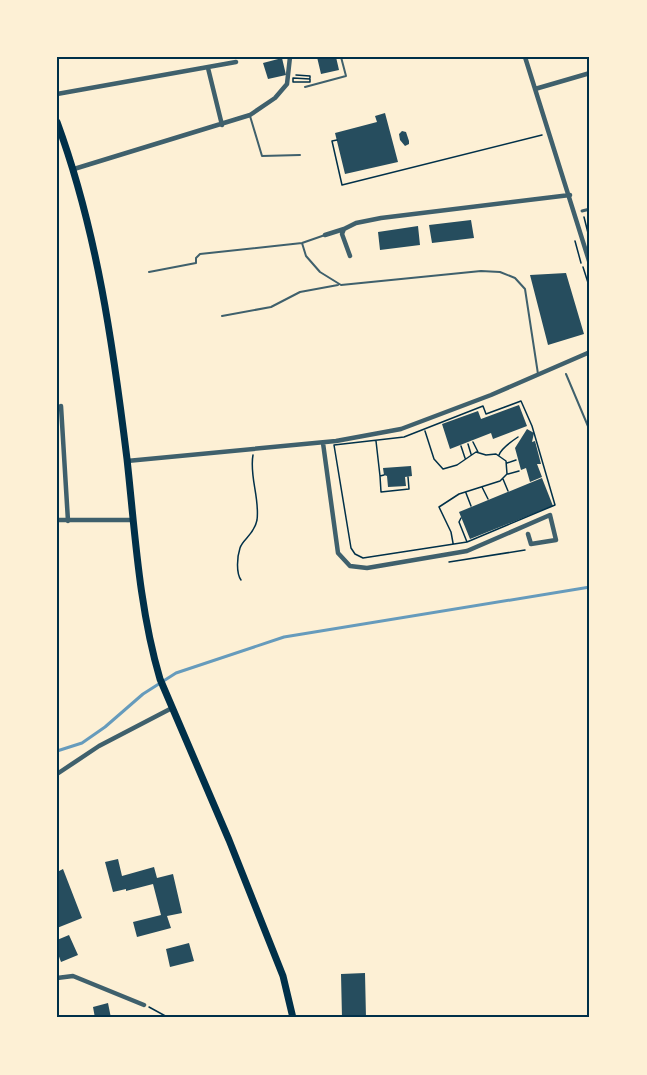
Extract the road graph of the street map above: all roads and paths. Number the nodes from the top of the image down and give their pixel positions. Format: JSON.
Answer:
{"nodes":[{"id":1,"x":290,"y":57,"type":"edge"},
{"id":2,"x":341,"y":57,"type":"edge"},
{"id":3,"x":525,"y":57,"type":"edge"},
{"id":4,"x":236,"y":62,"type":"dead end"},
{"id":5,"x":208,"y":68,"type":"junction"},
{"id":6,"x":590,"y":73,"type":"edge"},
{"id":7,"x":293,"y":78,"type":"dead end"},
{"id":8,"x":310,"y":79,"type":"dead end"},
{"id":9,"x":304,"y":87,"type":"dead end"},
{"id":10,"x":535,"y":89,"type":"junction"},
{"id":11,"x":57,"y":94,"type":"edge"},
{"id":12,"x":250,"y":115,"type":"junction"},
{"id":13,"x":57,"y":122,"type":"edge"},
{"id":14,"x":222,"y":124,"type":"junction"},
{"id":15,"x":543,"y":135,"type":"dead end"},
{"id":16,"x":337,"y":140,"type":"dead end"},
{"id":17,"x":300,"y":155,"type":"dead end"},
{"id":18,"x":74,"y":169,"type":"junction"},
{"id":19,"x":570,"y":195,"type":"junction"},
{"id":20,"x":590,"y":209,"type":"edge"},
{"id":21,"x":582,"y":211,"type":"joint"},
{"id":22,"x":344,"y":230,"type":"junction"},
{"id":23,"x":325,"y":235,"type":"joint"},
{"id":24,"x":590,"y":239,"type":"edge"},
{"id":25,"x":302,"y":243,"type":"junction"},
{"id":26,"x":350,"y":256,"type":"dead end"},
{"id":27,"x":590,"y":264,"type":"edge"},
{"id":28,"x":149,"y":272,"type":"dead end"},
{"id":29,"x":341,"y":285,"type":"junction"},
{"id":30,"x":222,"y":316,"type":"dead end"},
{"id":31,"x":590,"y":352,"type":"edge"},
{"id":32,"x":538,"y":374,"type":"junction"},
{"id":33,"x":566,"y":374,"type":"dead end"},
{"id":34,"x":61,"y":406,"type":"dead end"},
{"id":35,"x":424,"y":430,"type":"junction"},
{"id":36,"x":590,"y":431,"type":"edge"},
{"id":37,"x":518,"y":437,"type":"dead end"},
{"id":38,"x":376,"y":441,"type":"junction"},
{"id":39,"x":473,"y":442,"type":"dead end"},
{"id":40,"x":323,"y":443,"type":"junction"},
{"id":41,"x":468,"y":444,"type":"dead end"},
{"id":42,"x":461,"y":446,"type":"dead end"},
{"id":43,"x":256,"y":449,"type":"junction"},
{"id":44,"x":478,"y":453,"type":"junction"},
{"id":45,"x":471,"y":455,"type":"junction"},
{"id":46,"x":499,"y":456,"type":"junction"},
{"id":47,"x":466,"y":459,"type":"junction"},
{"id":48,"x":516,"y":460,"type":"dead end"},
{"id":49,"x":127,"y":461,"type":"junction"},
{"id":50,"x":506,"y":463,"type":"junction"},
{"id":51,"x":519,"y":471,"type":"dead end"},
{"id":52,"x":507,"y":474,"type":"junction"},
{"id":53,"x":384,"y":475,"type":"dead end"},
{"id":54,"x":380,"y":476,"type":"junction"},
{"id":55,"x":408,"y":477,"type":"dead end"},
{"id":56,"x":503,"y":478,"type":"junction"},
{"id":57,"x":482,"y":486,"type":"junction"},
{"id":58,"x":508,"y":491,"type":"dead end"},
{"id":59,"x":465,"y":492,"type":"junction"},
{"id":60,"x":488,"y":499,"type":"dead end"},
{"id":61,"x":471,"y":506,"type":"dead end"},
{"id":62,"x":461,"y":518,"type":"dead end"},
{"id":63,"x":57,"y":520,"type":"edge"},
{"id":64,"x":133,"y":520,"type":"junction"},
{"id":65,"x":68,"y":521,"type":"junction"},
{"id":66,"x":528,"y":534,"type":"dead end"},
{"id":67,"x":467,"y":542,"type":"junction"},
{"id":68,"x":453,"y":543,"type":"junction"},
{"id":69,"x":241,"y":580,"type":"dead end"},
{"id":70,"x":172,"y":708,"type":"junction"},
{"id":71,"x":57,"y":774,"type":"edge"},
{"id":72,"x":57,"y":978,"type":"edge"},
{"id":73,"x":144,"y":1005,"type":"joint"},
{"id":74,"x":169,"y":1018,"type":"edge"},
{"id":75,"x":293,"y":1018,"type":"edge"}],
"edges":[{"from":1,"to":12,"type":"street"},
{"from":2,"to":9,"type":"lane"},
{"from":3,"to":10,"type":"street"},
{"from":4,"to":5,"type":"street"},
{"from":5,"to":11,"type":"street"},
{"from":5,"to":14,"type":"street"},
{"from":6,"to":10,"type":"street"},
{"from":7,"to":8,"type":"path"},
{"from":10,"to":19,"type":"street"},
{"from":12,"to":14,"type":"street"},
{"from":12,"to":17,"type":"lane"},
{"from":13,"to":18,"type":"main road"},
{"from":14,"to":18,"type":"street"},
{"from":15,"to":16,"type":"path"},
{"from":18,"to":49,"type":"main road"},
{"from":19,"to":22,"type":"street"},
{"from":19,"to":27,"type":"street"},
{"from":20,"to":21,"type":"street"},
{"from":21,"to":24,"type":"path"},
{"from":22,"to":23,"type":"street"},
{"from":22,"to":26,"type":"street"},
{"from":23,"to":25,"type":"lane"},
{"from":25,"to":28,"type":"lane"},
{"from":25,"to":29,"type":"lane"},
{"from":29,"to":30,"type":"lane"},
{"from":29,"to":32,"type":"lane"},
{"from":31,"to":32,"type":"street"},
{"from":32,"to":40,"type":"street"},
{"from":33,"to":36,"type":"lane"},
{"from":34,"to":65,"type":"street"},
{"from":35,"to":38,"type":"path"},
{"from":35,"to":47,"type":"path"},
{"from":35,"to":67,"type":"path"},
{"from":37,"to":46,"type":"path"},
{"from":38,"to":54,"type":"path"},
{"from":38,"to":68,"type":"path"},
{"from":39,"to":44,"type":"path"},
{"from":40,"to":43,"type":"street"},
{"from":40,"to":66,"type":"street"},
{"from":41,"to":45,"type":"path"},
{"from":42,"to":47,"type":"path"},
{"from":43,"to":49,"type":"street"},
{"from":43,"to":69,"type":"path"},
{"from":44,"to":45,"type":"path"},
{"from":44,"to":46,"type":"path"},
{"from":45,"to":47,"type":"path"},
{"from":46,"to":50,"type":"path"},
{"from":48,"to":50,"type":"path"},
{"from":49,"to":64,"type":"main road"},
{"from":50,"to":52,"type":"path"},
{"from":51,"to":52,"type":"path"},
{"from":52,"to":56,"type":"path"},
{"from":53,"to":54,"type":"path"},
{"from":54,"to":55,"type":"path"},
{"from":56,"to":57,"type":"path"},
{"from":56,"to":58,"type":"path"},
{"from":57,"to":59,"type":"path"},
{"from":57,"to":60,"type":"path"},
{"from":59,"to":61,"type":"path"},
{"from":59,"to":68,"type":"path"},
{"from":62,"to":67,"type":"path"},
{"from":63,"to":65,"type":"street"},
{"from":64,"to":65,"type":"street"},
{"from":64,"to":70,"type":"main road"},
{"from":67,"to":68,"type":"path"},
{"from":70,"to":71,"type":"street"},
{"from":70,"to":75,"type":"main road"},
{"from":72,"to":73,"type":"street"},
{"from":73,"to":74,"type":"path"}]}
